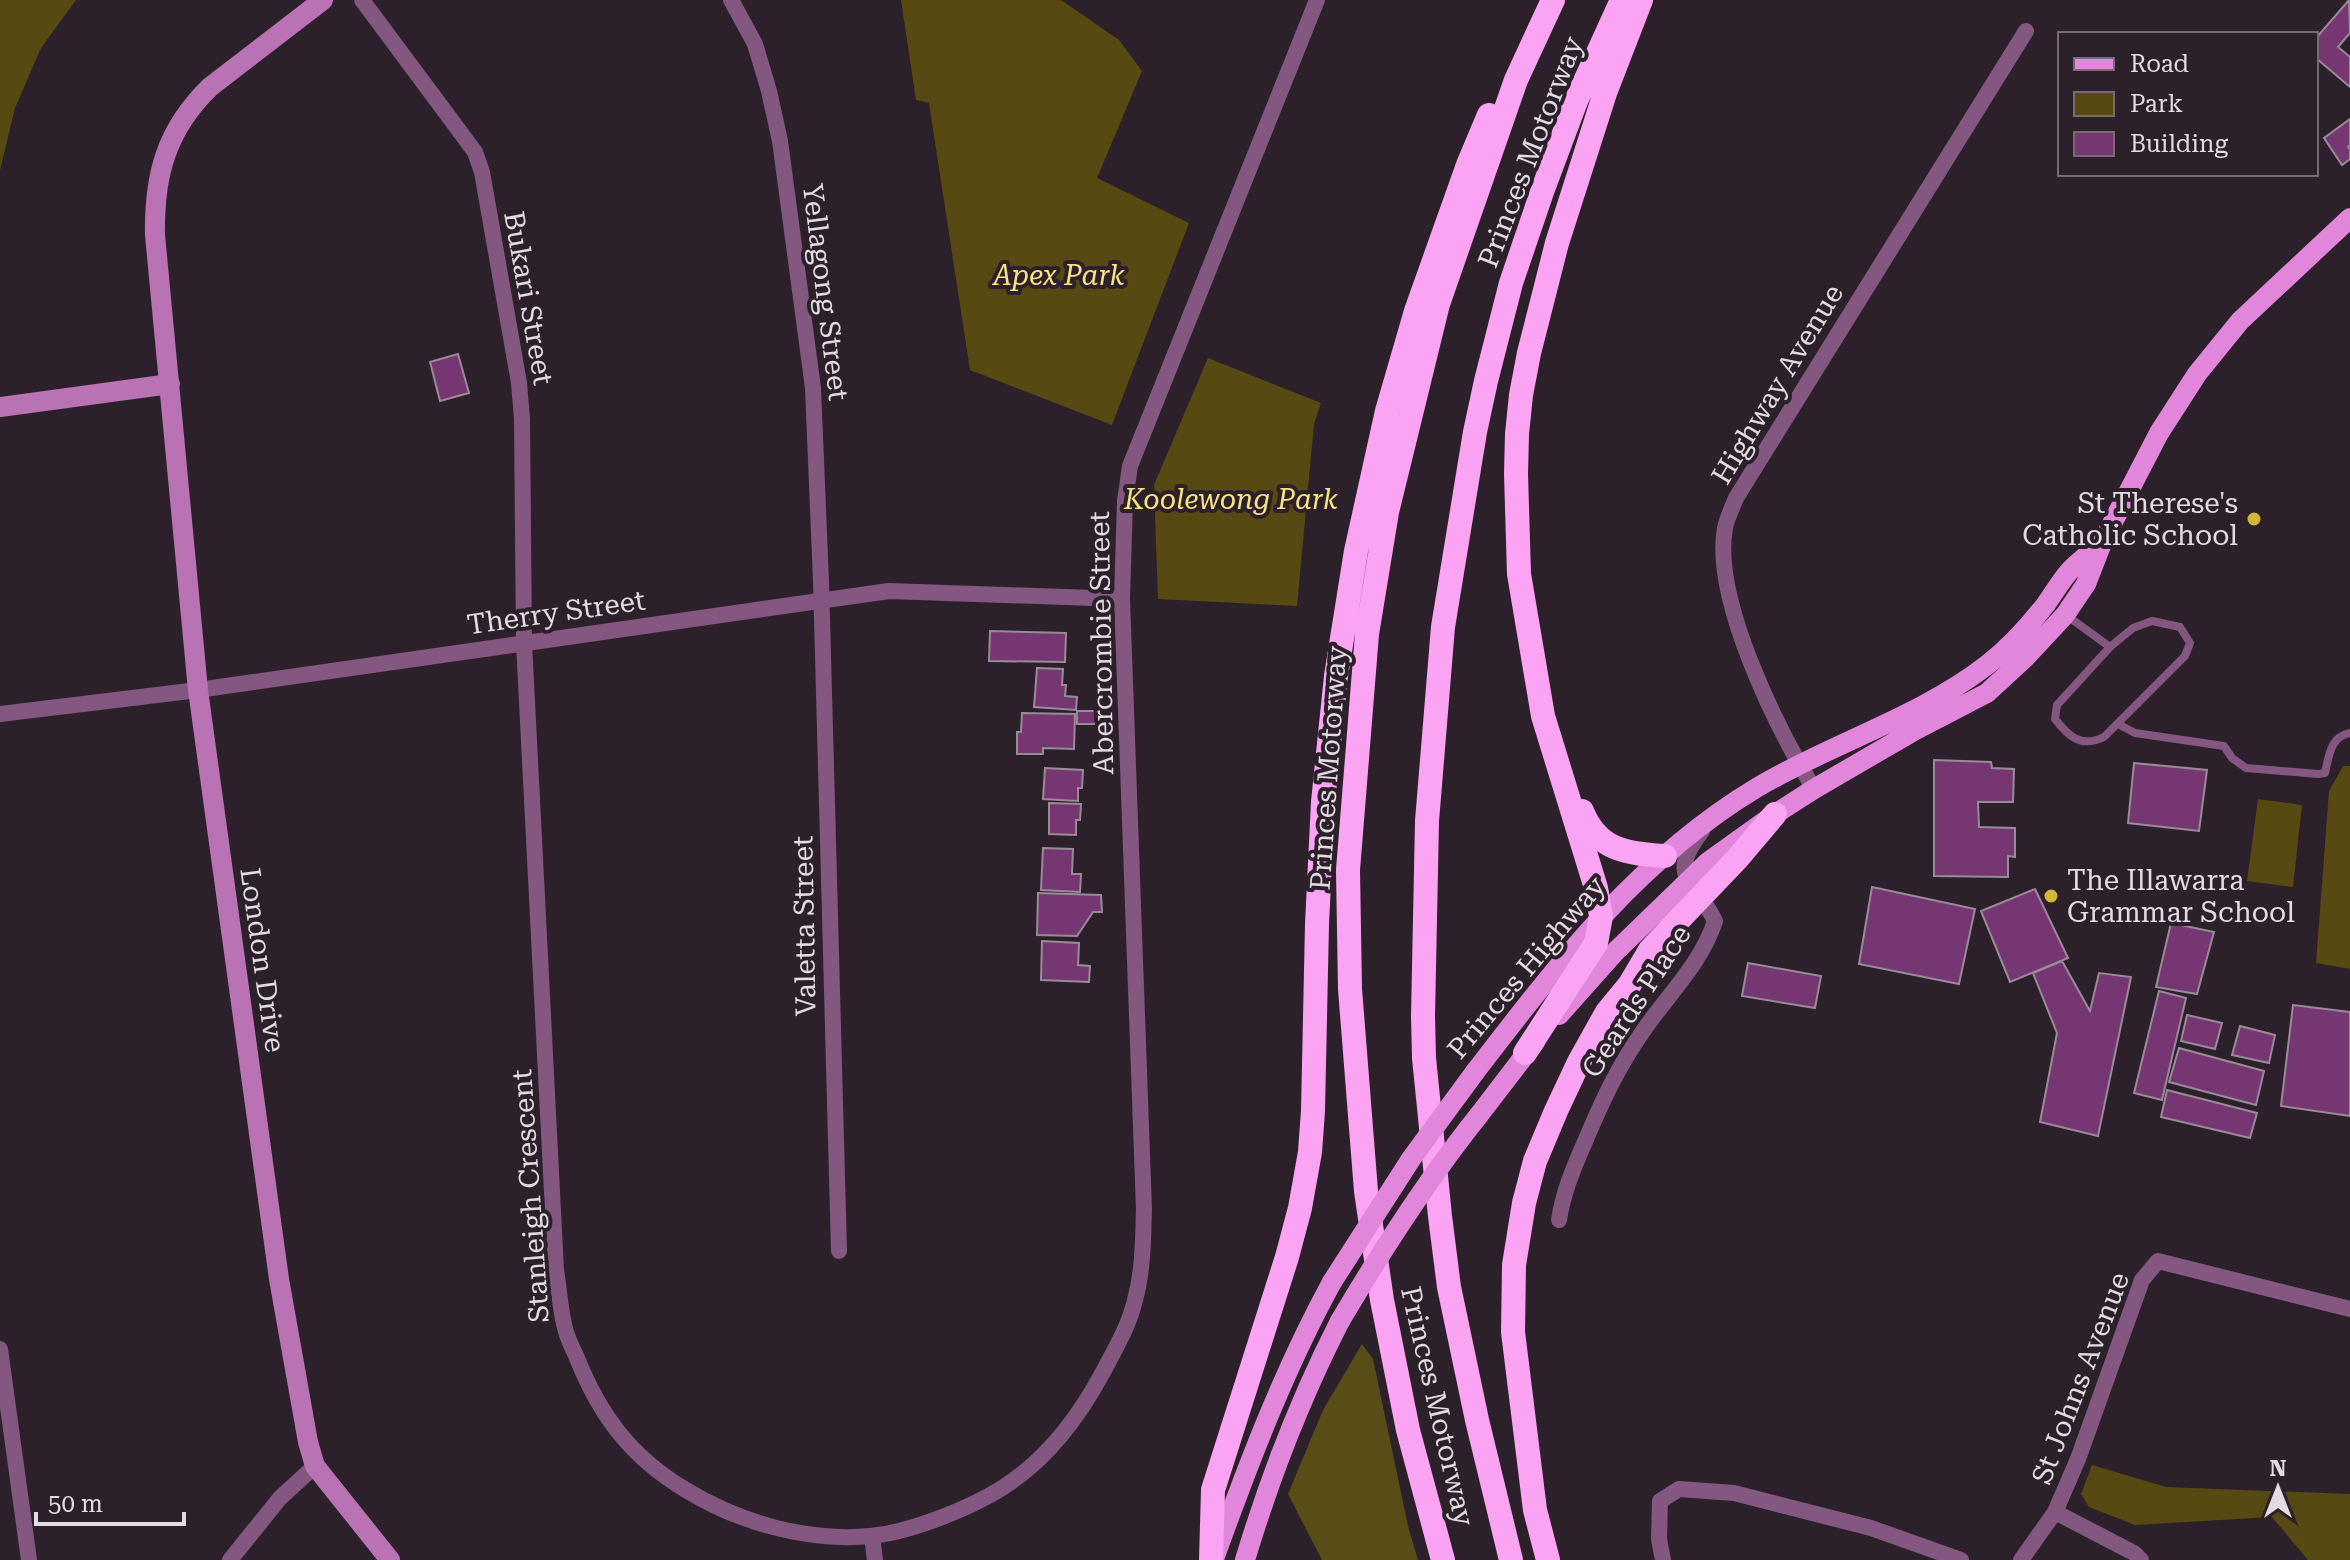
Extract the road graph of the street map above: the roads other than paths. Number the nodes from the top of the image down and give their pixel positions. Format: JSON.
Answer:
{"nodes":[{"id":1,"x":323,"y":0,"type":"edge"},
{"id":2,"x":362,"y":0,"type":"edge"},
{"id":3,"x":731,"y":0,"type":"edge"},
{"id":4,"x":1317,"y":0,"type":"edge"},
{"id":5,"x":1553,"y":0,"type":"edge"},
{"id":6,"x":1622,"y":0,"type":"edge"},
{"id":7,"x":1641,"y":0,"type":"edge"},
{"id":8,"x":2026,"y":31,"type":"dead end"},
{"id":9,"x":1516,"y":80,"type":"junction"},
{"id":10,"x":2350,"y":218,"type":"edge"},
{"id":11,"x":170,"y":384,"type":"junction"},
{"id":12,"x":0,"y":407,"type":"edge"},
{"id":13,"x":2102,"y":543,"type":"junction"},
{"id":14,"x":1122,"y":599,"type":"junction"},
{"id":15,"x":822,"y":600,"type":"junction"},
{"id":16,"x":2065,"y":615,"type":"junction"},
{"id":17,"x":524,"y":643,"type":"junction"},
{"id":18,"x":1530,"y":644,"type":"junction"},
{"id":19,"x":2110,"y":647,"type":"junction"},
{"id":20,"x":198,"y":690,"type":"junction"},
{"id":21,"x":0,"y":714,"type":"edge"},
{"id":22,"x":2118,"y":724,"type":"junction"},
{"id":23,"x":2350,"y":733,"type":"edge"},
{"id":24,"x":1799,"y":765,"type":"junction"},
{"id":25,"x":1814,"y":789,"type":"junction"},
{"id":26,"x":1775,"y":814,"type":"joint"},
{"id":27,"x":1711,"y":820,"type":"junction"},
{"id":28,"x":1665,"y":856,"type":"junction"},
{"id":29,"x":1694,"y":889,"type":"junction"},
{"id":30,"x":1601,"y":916,"type":"junction"},
{"id":31,"x":1525,"y":1053,"type":"junction"},
{"id":32,"x":1141,"y":1130,"type":"joint"},
{"id":33,"x":1559,"y":1220,"type":"dead end"},
{"id":34,"x":839,"y":1251,"type":"dead end"},
{"id":35,"x":2350,"y":1309,"type":"edge"},
{"id":36,"x":0,"y":1349,"type":"edge"},
{"id":37,"x":315,"y":1466,"type":"junction"},
{"id":38,"x":2055,"y":1512,"type":"junction"},
{"id":39,"x":872,"y":1536,"type":"junction"},
{"id":40,"x":29,"y":1560,"type":"edge"},
{"id":41,"x":230,"y":1560,"type":"edge"},
{"id":42,"x":390,"y":1560,"type":"edge"},
{"id":43,"x":875,"y":1560,"type":"edge"},
{"id":44,"x":1212,"y":1560,"type":"edge"},
{"id":45,"x":1245,"y":1560,"type":"edge"},
{"id":46,"x":1443,"y":1560,"type":"edge"},
{"id":47,"x":1511,"y":1560,"type":"edge"},
{"id":48,"x":1548,"y":1560,"type":"edge"},
{"id":49,"x":1663,"y":1560,"type":"edge"},
{"id":50,"x":1961,"y":1560,"type":"edge"},
{"id":51,"x":2021,"y":1560,"type":"edge"},
{"id":52,"x":2141,"y":1560,"type":"edge"}],
"edges":[{"from":1,"to":11,"type":"street","name":"London Drive"},
{"from":2,"to":17,"type":"street","name":"Bukari Street"},
{"from":3,"to":15,"type":"street","name":"Yellagong Street"},
{"from":4,"to":14,"type":"street","name":"Abercrombie Street"},
{"from":5,"to":9,"type":"highway","name":"Princes Motorway"},
{"from":6,"to":47,"type":"highway","name":"Princes Motorway"},
{"from":7,"to":18,"type":"highway"},
{"from":8,"to":24,"type":"street","name":"Highway Avenue"},
{"from":9,"to":44,"type":"highway"},
{"from":9,"to":46,"type":"highway","name":"Princes Motorway"},
{"from":10,"to":13,"type":"main road","name":"Princes Highway"},
{"from":11,"to":12,"type":"street"},
{"from":11,"to":20,"type":"street","name":"London Drive"},
{"from":13,"to":16,"type":"main road","name":"Princes Highway"},
{"from":13,"to":24,"type":"main road","name":"Princes Highway"},
{"from":14,"to":15,"type":"street","name":"Therry Street"},
{"from":14,"to":32,"type":"street","name":"Abercrombie Street"},
{"from":15,"to":17,"type":"street","name":"Therry Street"},
{"from":15,"to":34,"type":"street","name":"Valetta Street"},
{"from":16,"to":19,"type":"lane"},
{"from":16,"to":25,"type":"main road","name":"Princes Highway"},
{"from":17,"to":20,"type":"street","name":"Therry Street"},
{"from":17,"to":39,"type":"street","name":"Stanleigh Crescent"},
{"from":18,"to":28,"type":"highway"},
{"from":18,"to":30,"type":"highway"},
{"from":19,"to":22,"type":"lane"},
{"from":19,"to":22,"type":"lane"},
{"from":20,"to":21,"type":"street","name":"Therry Street"},
{"from":20,"to":37,"type":"street","name":"London Drive"},
{"from":22,"to":23,"type":"lane"},
{"from":24,"to":25,"type":"street","name":"Highway Avenue"},
{"from":24,"to":27,"type":"main road","name":"Princes Highway"},
{"from":25,"to":26,"type":"main road","name":"Princes Highway"},
{"from":26,"to":29,"type":"highway"},
{"from":27,"to":28,"type":"main road","name":"Princes Highway"},
{"from":27,"to":29,"type":"street","name":"Geards Place"},
{"from":28,"to":30,"type":"main road","name":"Princes Highway"},
{"from":29,"to":31,"type":"main road","name":"Princes Highway"},
{"from":29,"to":33,"type":"street","name":"Geards Place"},
{"from":29,"to":48,"type":"highway"},
{"from":30,"to":31,"type":"highway"},
{"from":30,"to":44,"type":"main road","name":"Princes Highway","bridge":true},
{"from":31,"to":45,"type":"main road","name":"Princes Highway","bridge":true},
{"from":32,"to":39,"type":"street","name":"Stanleigh Crescent"},
{"from":35,"to":38,"type":"street","name":"St Johns Avenue"},
{"from":36,"to":40,"type":"street"},
{"from":37,"to":41,"type":"street"},
{"from":37,"to":42,"type":"street","name":"London Drive"},
{"from":38,"to":51,"type":"street","name":"St Johns Avenue"},
{"from":38,"to":52,"type":"street"},
{"from":39,"to":43,"type":"street"},
{"from":49,"to":50,"type":"street"}]}
